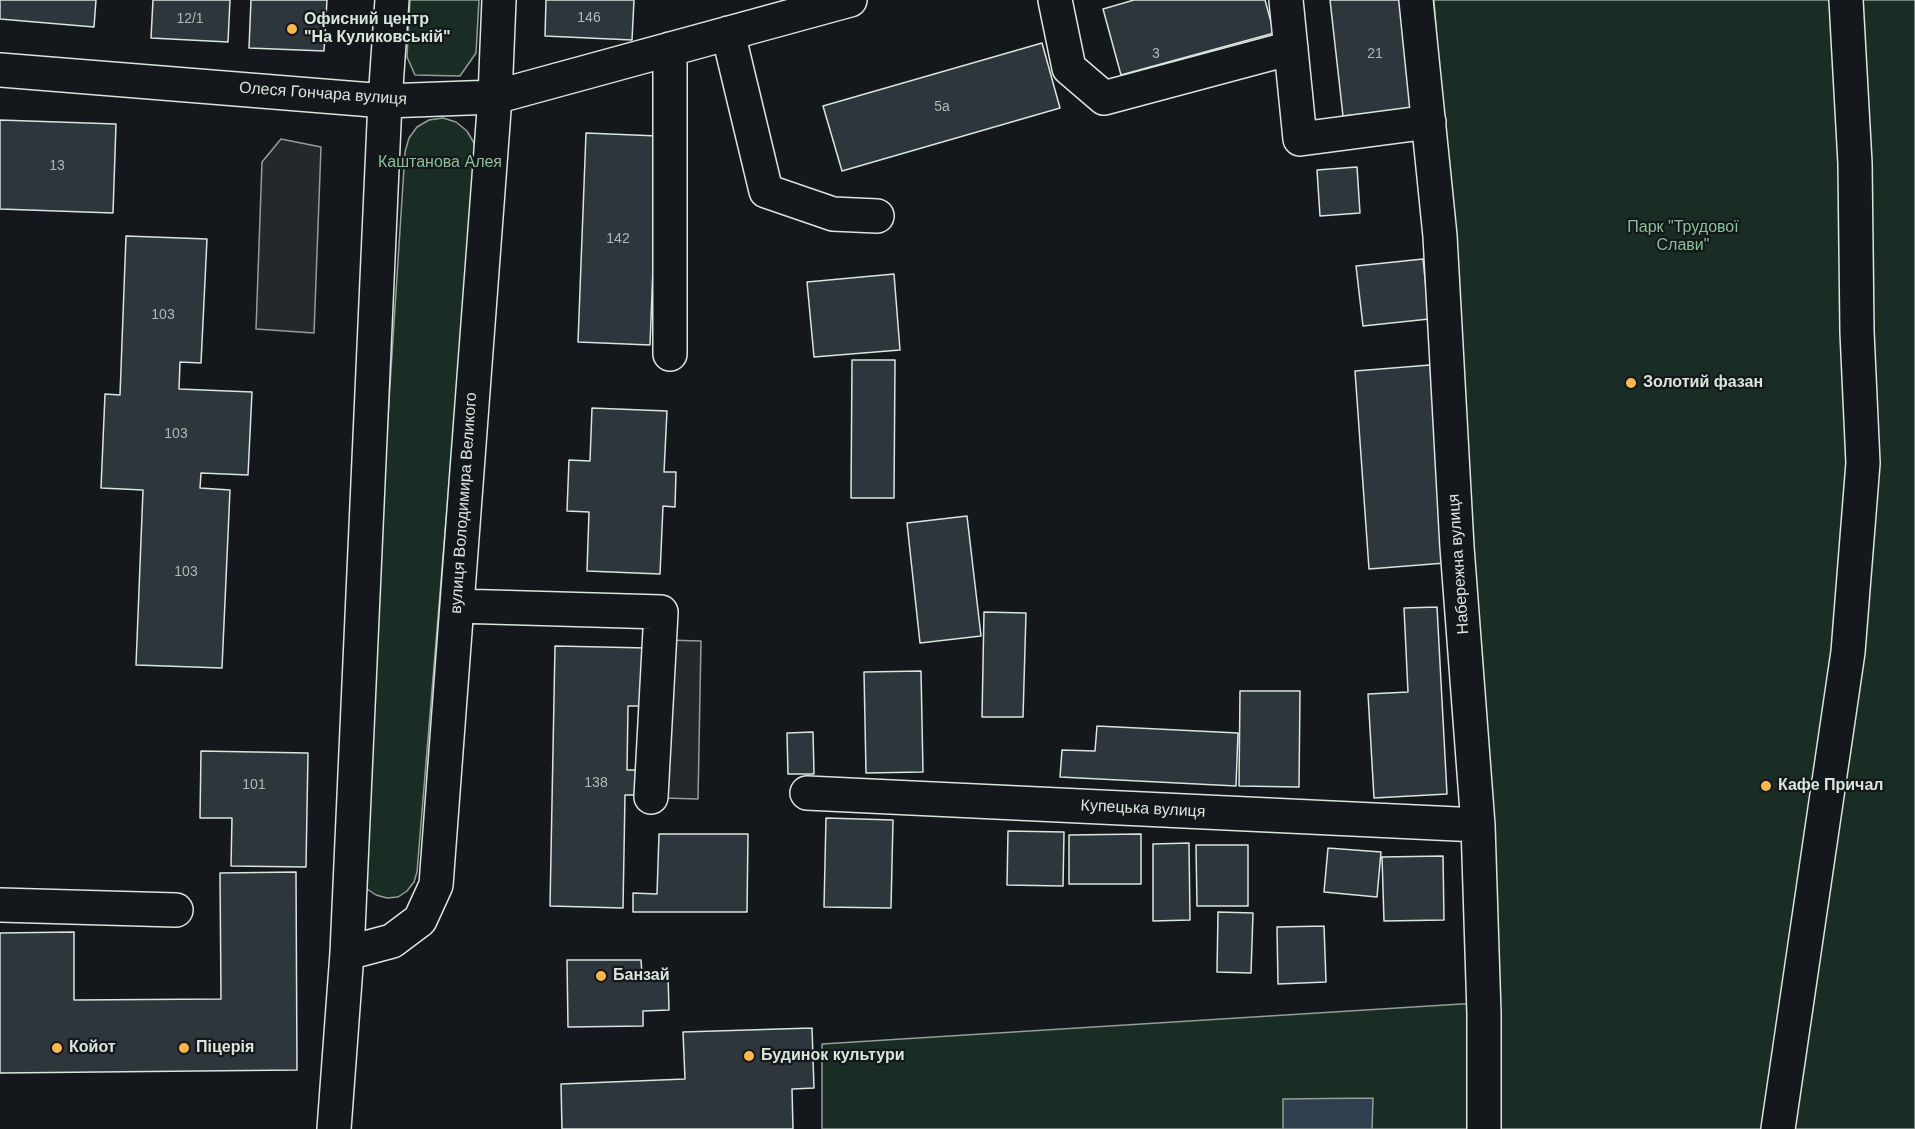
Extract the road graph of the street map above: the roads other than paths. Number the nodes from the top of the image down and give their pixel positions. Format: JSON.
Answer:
{"nodes":[{"id":1,"x":392,"y":0,"type":"edge"},
{"id":2,"x":499,"y":0,"type":"edge"},
{"id":3,"x":850,"y":0,"type":"edge"},
{"id":4,"x":1055,"y":0,"type":"edge"},
{"id":5,"x":1286,"y":0,"type":"edge"},
{"id":6,"x":1416,"y":0,"type":"edge"},
{"id":7,"x":1845,"y":0,"type":"edge"},
{"id":8,"x":728,"y":33,"type":"junction"},
{"id":9,"x":1291,"y":48,"type":"junction"},
{"id":10,"x":670,"y":49,"type":"junction"},
{"id":11,"x":0,"y":70,"type":"edge"},
{"id":12,"x":495,"y":97,"type":"junction"},
{"id":13,"x":385,"y":101,"type":"junction"},
{"id":14,"x":1429,"y":122,"type":"junction"},
{"id":15,"x":877,"y":216,"type":"dead end"},
{"id":16,"x":670,"y":354,"type":"dead end"},
{"id":17,"x":457,"y":606,"type":"junction"},
{"id":18,"x":807,"y":793,"type":"dead end"},
{"id":19,"x":651,"y":797,"type":"dead end"},
{"id":20,"x":1478,"y":825,"type":"junction"},
{"id":21,"x":0,"y":905,"type":"edge"},
{"id":22,"x":176,"y":910,"type":"dead end"},
{"id":23,"x":347,"y":953,"type":"junction"},
{"id":24,"x":334,"y":1129,"type":"edge"},
{"id":25,"x":1484,"y":1129,"type":"edge"},
{"id":26,"x":1778,"y":1129,"type":"edge"}],
"edges":[{"from":1,"to":13,"type":"street"},
{"from":2,"to":12,"type":"street","name":"вулиця Володимира Великого"},
{"from":3,"to":8,"type":"street","name":"Олеся Гончара вулиця"},
{"from":4,"to":9,"type":"street"},
{"from":5,"to":9,"type":"street"},
{"from":6,"to":14,"type":"street","name":"Набережна вулиця"},
{"from":7,"to":26,"type":"street"},
{"from":8,"to":10,"type":"street","name":"Олеся Гончара вулиця"},
{"from":8,"to":15,"type":"street"},
{"from":9,"to":14,"type":"street"},
{"from":10,"to":12,"type":"street","name":"Олеся Гончара вулиця"},
{"from":10,"to":16,"type":"street"},
{"from":11,"to":13,"type":"street","name":"Олеся Гончара вулиця"},
{"from":12,"to":13,"type":"street","name":"Олеся Гончара вулиця"},
{"from":12,"to":17,"type":"street","name":"вулиця Володимира Великого"},
{"from":13,"to":23,"type":"street"},
{"from":14,"to":20,"type":"street","name":"Набережна вулиця"},
{"from":17,"to":19,"type":"street"},
{"from":17,"to":23,"type":"street","name":"вулиця Володимира Великого"},
{"from":18,"to":20,"type":"street","name":"Купецька вулиця"},
{"from":20,"to":25,"type":"street","name":"Набережна вулиця"},
{"from":21,"to":22,"type":"street"},
{"from":23,"to":24,"type":"street"}]}
